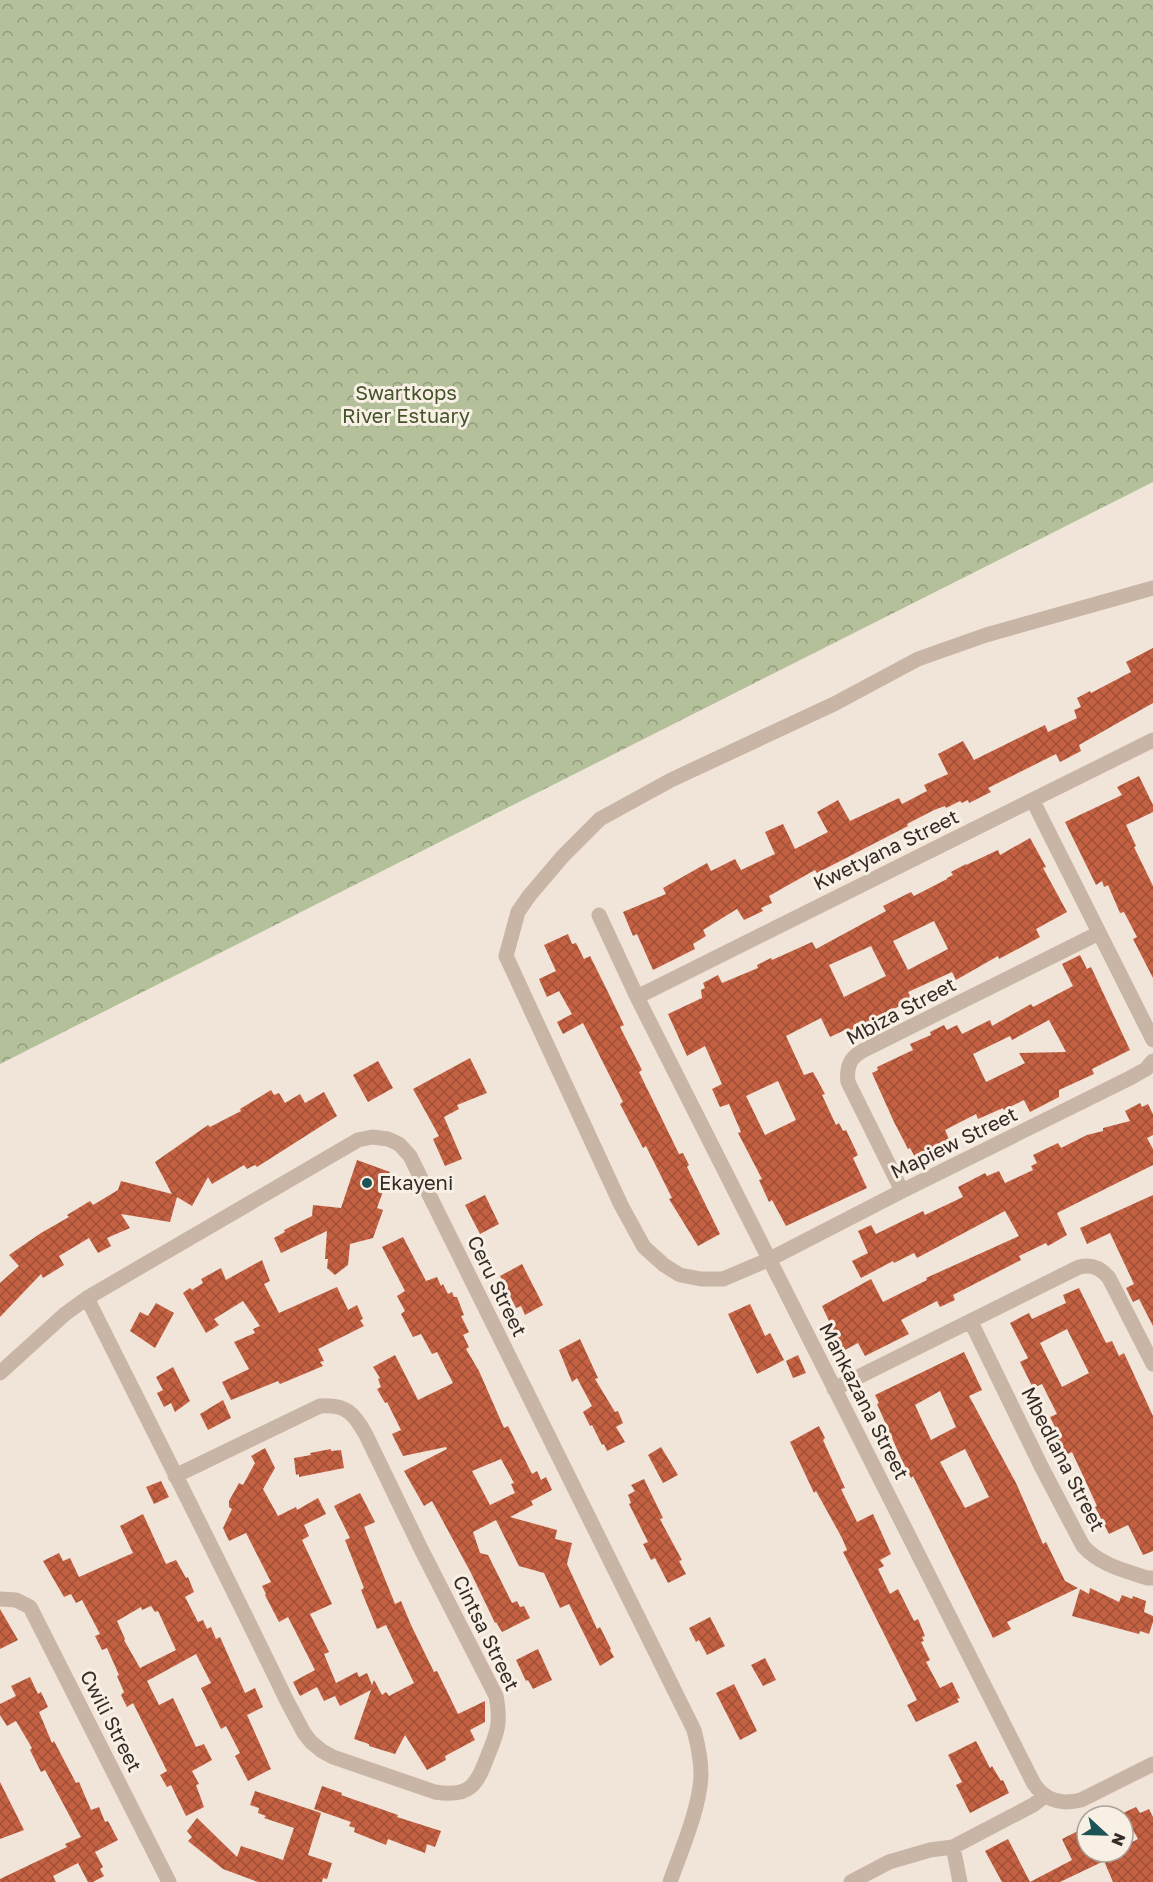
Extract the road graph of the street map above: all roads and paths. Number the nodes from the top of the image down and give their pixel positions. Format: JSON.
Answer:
{"nodes":[{"id":1,"x":1153,"y":588,"type":"edge"},
{"id":2,"x":1153,"y":740,"type":"edge"},
{"id":3,"x":1033,"y":801,"type":"junction"},
{"id":4,"x":599,"y":915,"type":"dead end"},
{"id":5,"x":1099,"y":933,"type":"junction"},
{"id":6,"x":637,"y":997,"type":"junction"},
{"id":7,"x":1153,"y":1040,"type":"edge"},
{"id":8,"x":1153,"y":1061,"type":"edge"},
{"id":9,"x":902,"y":1191,"type":"junction"},
{"id":10,"x":770,"y":1259,"type":"junction"},
{"id":11,"x":87,"y":1298,"type":"junction"},
{"id":12,"x":971,"y":1322,"type":"junction"},
{"id":13,"x":1153,"y":1364,"type":"edge"},
{"id":14,"x":0,"y":1373,"type":"edge"},
{"id":15,"x":834,"y":1389,"type":"junction"},
{"id":16,"x":175,"y":1476,"type":"junction"},
{"id":17,"x":1153,"y":1578,"type":"edge"},
{"id":18,"x":0,"y":1599,"type":"edge"},
{"id":19,"x":1153,"y":1764,"type":"edge"},
{"id":20,"x":1045,"y":1796,"type":"junction"},
{"id":21,"x":952,"y":1847,"type":"junction"},
{"id":22,"x":169,"y":1882,"type":"edge"},
{"id":23,"x":670,"y":1882,"type":"edge"},
{"id":24,"x":851,"y":1882,"type":"edge"},
{"id":25,"x":960,"y":1882,"type":"edge"}],
"edges":[{"from":1,"to":10,"type":"street","name":"Mapiew Street"},
{"from":2,"to":3,"type":"street","name":"Kwetyana Street"},
{"from":3,"to":5,"type":"street"},
{"from":3,"to":6,"type":"street","name":"Kwetyana Street"},
{"from":4,"to":6,"type":"street","name":"Mankazana Street"},
{"from":5,"to":7,"type":"street"},
{"from":5,"to":9,"type":"street","name":"Mbiza Street"},
{"from":6,"to":10,"type":"street","name":"Mankazana Street"},
{"from":8,"to":9,"type":"street","name":"Mapiew Street"},
{"from":9,"to":10,"type":"street","name":"Mapiew Street"},
{"from":10,"to":15,"type":"street","name":"Mankazana Street"},
{"from":11,"to":14,"type":"street","name":"Ceru Street"},
{"from":11,"to":16,"type":"street","name":"Cintsa Street"},
{"from":11,"to":23,"type":"street","name":"Ceru Street"},
{"from":12,"to":13,"type":"street"},
{"from":12,"to":15,"type":"street"},
{"from":12,"to":17,"type":"street","name":"Mbedlana Street"},
{"from":15,"to":20,"type":"street","name":"Mankazana Street"},
{"from":16,"to":16,"type":"street","name":"Cintsa Street"},
{"from":18,"to":22,"type":"street","name":"Cwili Street"},
{"from":19,"to":20,"type":"street"},
{"from":20,"to":21,"type":"street"},
{"from":21,"to":24,"type":"street"},
{"from":21,"to":25,"type":"street"}]}
